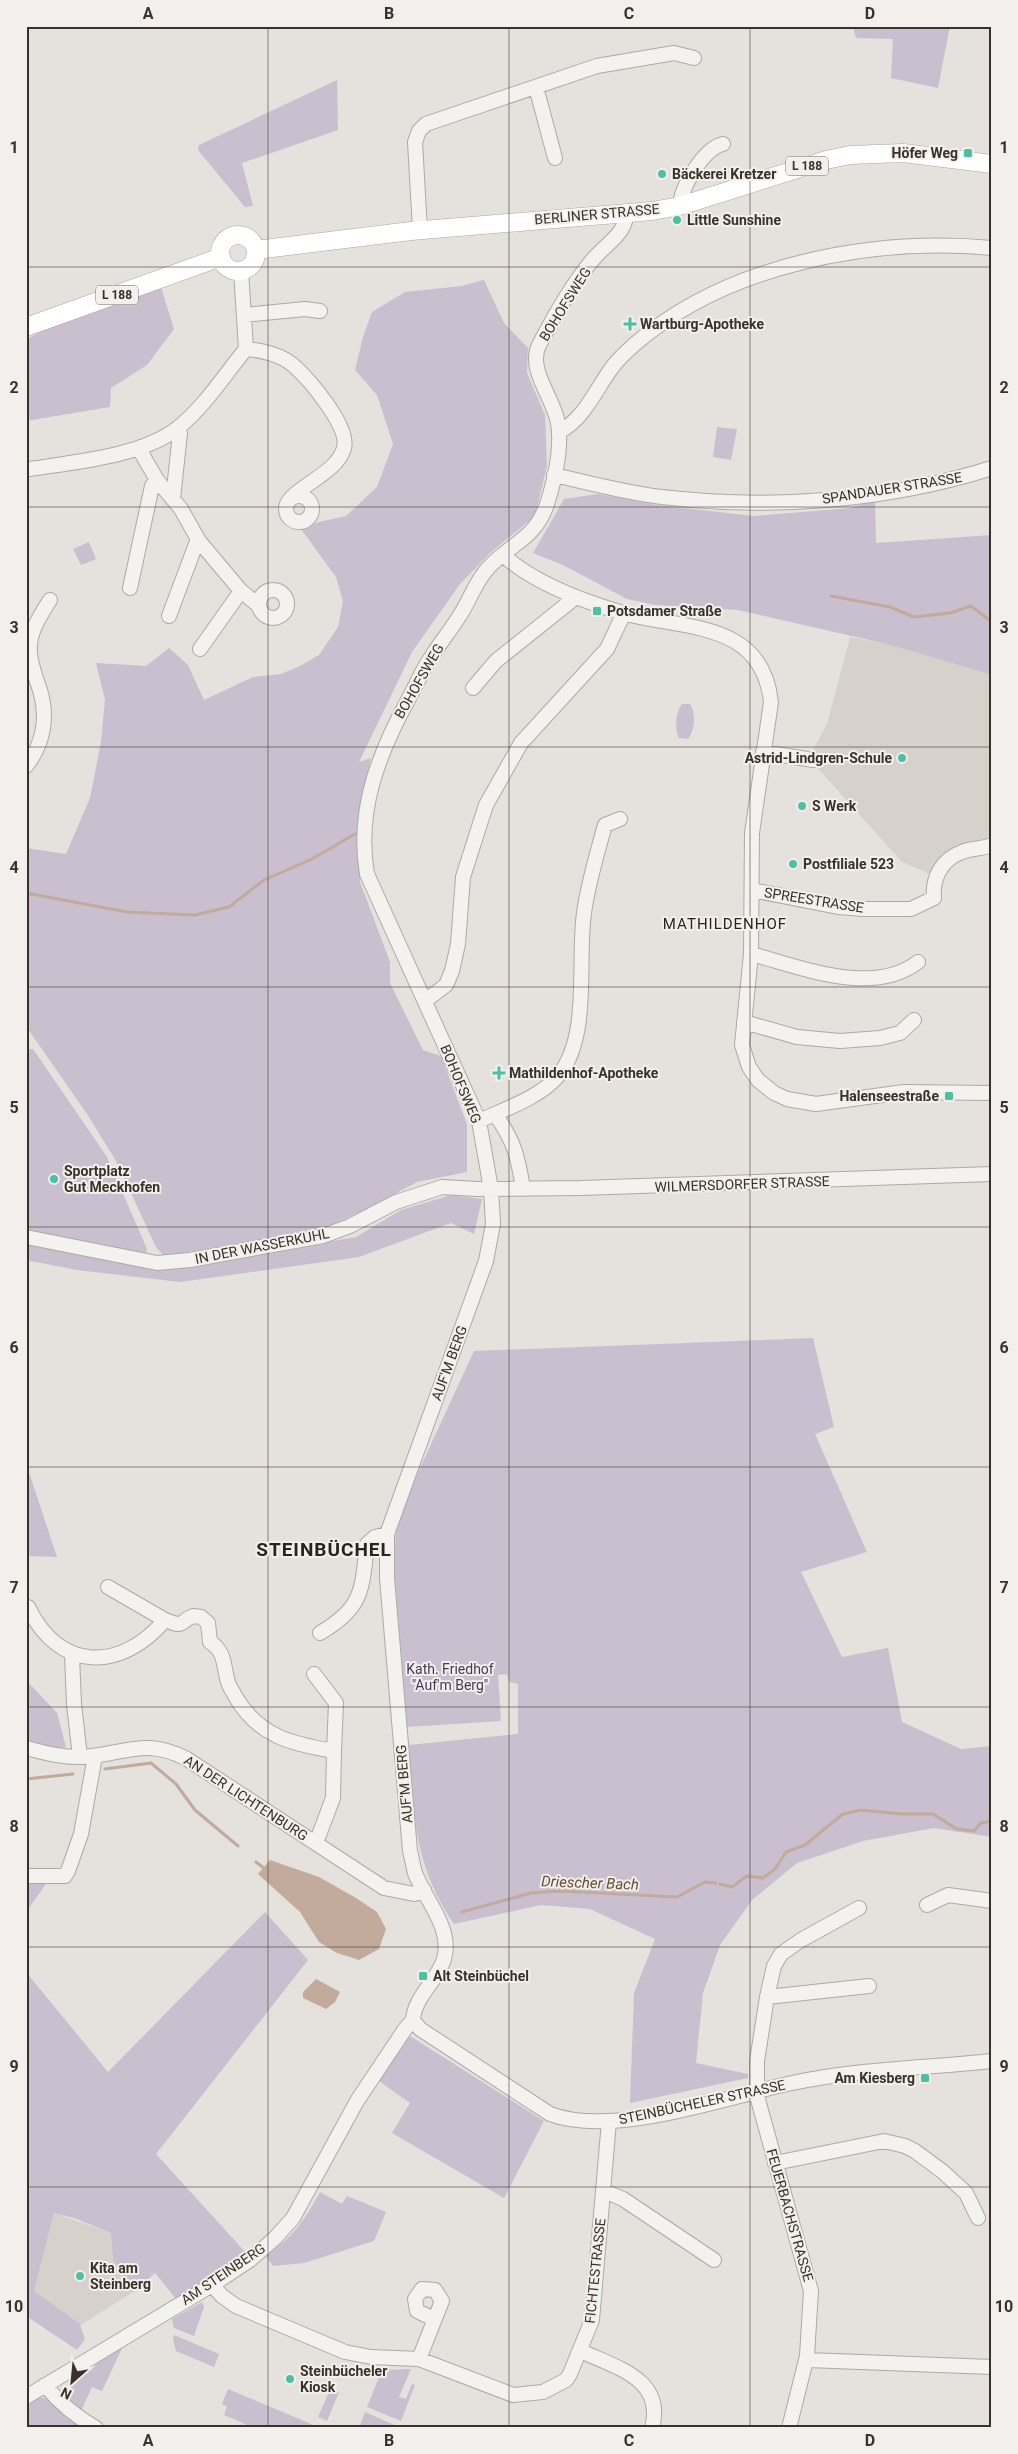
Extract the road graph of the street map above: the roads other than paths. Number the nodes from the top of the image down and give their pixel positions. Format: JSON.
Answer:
{"nodes":[{"id":1,"x":694,"y":58,"type":"dead end"},
{"id":2,"x":536,"y":87,"type":"junction"},
{"id":3,"x":724,"y":144,"type":"dead end"},
{"id":4,"x":555,"y":158,"type":"dead end"},
{"id":5,"x":992,"y":164,"type":"edge"},
{"id":6,"x":680,"y":206,"type":"junction"},
{"id":7,"x":626,"y":214,"type":"junction"},
{"id":8,"x":420,"y":230,"type":"junction"},
{"id":9,"x":992,"y":248,"type":"edge"},
{"id":10,"x":256,"y":250,"type":"junction"},
{"id":11,"x":221,"y":257,"type":"junction"},
{"id":12,"x":241,"y":271,"type":"junction"},
{"id":13,"x":320,"y":311,"type":"dead end"},
{"id":14,"x":244,"y":315,"type":"junction"},
{"id":15,"x":26,"y":327,"type":"edge"},
{"id":16,"x":246,"y":349,"type":"junction"},
{"id":17,"x":555,"y":412,"type":"junction"},
{"id":18,"x":580,"y":414,"type":"junction"},
{"id":19,"x":178,"y":429,"type":"junction"},
{"id":20,"x":559,"y":432,"type":"junction"},
{"id":21,"x":139,"y":449,"type":"junction"},
{"id":22,"x":992,"y":468,"type":"edge"},
{"id":23,"x":30,"y":469,"type":"dead end"},
{"id":24,"x":554,"y":475,"type":"junction"},
{"id":25,"x":157,"y":480,"type":"junction"},
{"id":26,"x":292,"y":497,"type":"dead end"},
{"id":27,"x":173,"y":499,"type":"junction"},
{"id":28,"x":199,"y":541,"type":"junction"},
{"id":29,"x":504,"y":556,"type":"junction"},
{"id":30,"x":130,"y":588,"type":"dead end"},
{"id":31,"x":241,"y":591,"type":"junction"},
{"id":32,"x":576,"y":597,"type":"junction"},
{"id":33,"x":50,"y":600,"type":"dead end"},
{"id":34,"x":258,"y":605,"type":"dead end"},
{"id":35,"x":624,"y":613,"type":"junction"},
{"id":36,"x":168,"y":616,"type":"dead end"},
{"id":37,"x":200,"y":650,"type":"dead end"},
{"id":38,"x":27,"y":651,"type":"edge"},
{"id":39,"x":473,"y":688,"type":"dead end"},
{"id":40,"x":763,"y":752,"type":"junction"},
{"id":41,"x":812,"y":760,"type":"dead end"},
{"id":42,"x":26,"y":766,"type":"edge"},
{"id":43,"x":620,"y":819,"type":"dead end"},
{"id":44,"x":992,"y":845,"type":"edge"},
{"id":45,"x":752,"y":890,"type":"junction"},
{"id":46,"x":751,"y":954,"type":"junction"},
{"id":47,"x":918,"y":962,"type":"dead end"},
{"id":48,"x":425,"y":1001,"type":"junction"},
{"id":49,"x":914,"y":1020,"type":"dead end"},
{"id":50,"x":744,"y":1022,"type":"junction"},
{"id":51,"x":992,"y":1093,"type":"edge"},
{"id":52,"x":495,"y":1114,"type":"junction"},
{"id":53,"x":479,"y":1121,"type":"junction"},
{"id":54,"x":992,"y":1174,"type":"edge"},
{"id":55,"x":491,"y":1189,"type":"junction"},
{"id":56,"x":524,"y":1189,"type":"junction"},
{"id":57,"x":26,"y":1237,"type":"edge"},
{"id":58,"x":387,"y":1534,"type":"junction"},
{"id":59,"x":108,"y":1587,"type":"dead end"},
{"id":60,"x":28,"y":1607,"type":"dead end"},
{"id":61,"x":165,"y":1620,"type":"junction"},
{"id":62,"x":320,"y":1632,"type":"dead end"},
{"id":63,"x":72,"y":1655,"type":"junction"},
{"id":64,"x":314,"y":1674,"type":"dead end"},
{"id":65,"x":26,"y":1748,"type":"edge"},
{"id":66,"x":334,"y":1751,"type":"junction"},
{"id":67,"x":95,"y":1756,"type":"junction"},
{"id":68,"x":80,"y":1757,"type":"junction"},
{"id":69,"x":316,"y":1843,"type":"junction"},
{"id":70,"x":26,"y":1876,"type":"edge"},
{"id":71,"x":424,"y":1890,"type":"junction"},
{"id":72,"x":992,"y":1901,"type":"edge"},
{"id":73,"x":927,"y":1905,"type":"dead end"},
{"id":74,"x":859,"y":1908,"type":"dead end"},
{"id":75,"x":869,"y":1986,"type":"dead end"},
{"id":76,"x":767,"y":1997,"type":"junction"},
{"id":77,"x":413,"y":2020,"type":"junction"},
{"id":78,"x":992,"y":2061,"type":"edge"},
{"id":79,"x":757,"y":2092,"type":"junction"},
{"id":80,"x":609,"y":2121,"type":"junction"},
{"id":81,"x":775,"y":2163,"type":"junction"},
{"id":82,"x":604,"y":2191,"type":"junction"},
{"id":83,"x":978,"y":2218,"type":"dead end"},
{"id":84,"x":714,"y":2260,"type":"dead end"},
{"id":85,"x":212,"y":2285,"type":"junction"},
{"id":86,"x":434,"y":2319,"type":"dead end"},
{"id":87,"x":582,"y":2351,"type":"junction"},
{"id":88,"x":418,"y":2360,"type":"junction"},
{"id":89,"x":807,"y":2360,"type":"junction"},
{"id":90,"x":992,"y":2367,"type":"edge"},
{"id":91,"x":45,"y":2385,"type":"junction"},
{"id":92,"x":26,"y":2397,"type":"edge"},
{"id":93,"x":96,"y":2428,"type":"edge"},
{"id":94,"x":652,"y":2428,"type":"edge"},
{"id":95,"x":789,"y":2428,"type":"edge"}],
"edges":[{"from":1,"to":2,"type":"street"},
{"from":2,"to":4,"type":"street"},
{"from":2,"to":8,"type":"street"},
{"from":3,"to":6,"type":"street"},
{"from":5,"to":6,"type":"main road","name":"BERLINER STRASSE","number":"L 188"},
{"from":6,"to":7,"type":"main road","name":"BERLINER STRASSE","number":"L 188"},
{"from":7,"to":8,"type":"main road","name":"BERLINER STRASSE","number":"L 188"},
{"from":7,"to":17,"type":"street","name":"BOHOFSWEG"},
{"from":8,"to":10,"type":"main road","name":"BERLINER STRASSE","number":"L 188"},
{"from":9,"to":18,"type":"street"},
{"from":10,"to":11,"type":"main road"},
{"from":10,"to":12,"type":"main road"},
{"from":11,"to":12,"type":"main road"},
{"from":11,"to":15,"type":"main road","number":"L 188"},
{"from":12,"to":14,"type":"street"},
{"from":13,"to":14,"type":"street"},
{"from":14,"to":16,"type":"street"},
{"from":16,"to":19,"type":"street"},
{"from":16,"to":26,"type":"street"},
{"from":17,"to":18,"type":"street"},
{"from":17,"to":20,"type":"street","name":"BOHOFSWEG"},
{"from":18,"to":20,"type":"street"},
{"from":19,"to":21,"type":"street"},
{"from":19,"to":27,"type":"street"},
{"from":20,"to":24,"type":"street","name":"BOHOFSWEG"},
{"from":21,"to":23,"type":"street"},
{"from":21,"to":25,"type":"street"},
{"from":22,"to":24,"type":"street","name":"SPANDAUER STRASSE"},
{"from":24,"to":29,"type":"street","name":"BOHOFSWEG"},
{"from":25,"to":27,"type":"street"},
{"from":25,"to":30,"type":"street"},
{"from":27,"to":28,"type":"street"},
{"from":28,"to":31,"type":"street"},
{"from":28,"to":36,"type":"street"},
{"from":29,"to":32,"type":"street"},
{"from":29,"to":48,"type":"street","name":"BOHOFSWEG"},
{"from":31,"to":34,"type":"street"},
{"from":31,"to":37,"type":"street"},
{"from":32,"to":35,"type":"street"},
{"from":32,"to":39,"type":"street"},
{"from":33,"to":38,"type":"street"},
{"from":35,"to":40,"type":"street"},
{"from":35,"to":48,"type":"street"},
{"from":38,"to":42,"type":"street"},
{"from":40,"to":41,"type":"street"},
{"from":40,"to":45,"type":"street"},
{"from":43,"to":52,"type":"street"},
{"from":44,"to":45,"type":"street","name":"SPREESTRASSE"},
{"from":45,"to":46,"type":"street"},
{"from":46,"to":47,"type":"street"},
{"from":46,"to":50,"type":"street"},
{"from":48,"to":53,"type":"street","name":"BOHOFSWEG"},
{"from":49,"to":50,"type":"street"},
{"from":50,"to":51,"type":"street"},
{"from":52,"to":53,"type":"street"},
{"from":52,"to":56,"type":"street","name":"BOHOFSWEG"},
{"from":53,"to":55,"type":"street","name":"BOHOFSWEG"},
{"from":54,"to":56,"type":"street","name":"WILMERSDORFER STRASSE"},
{"from":55,"to":56,"type":"street","name":"WILMERSDORFER STRASSE"},
{"from":55,"to":57,"type":"street","name":"IN DER WASSERKUHL"},
{"from":55,"to":58,"type":"street","name":"AUF'M BERG"},
{"from":58,"to":62,"type":"street"},
{"from":58,"to":71,"type":"street","name":"AUF'M BERG"},
{"from":59,"to":61,"type":"street"},
{"from":60,"to":63,"type":"street"},
{"from":61,"to":63,"type":"street"},
{"from":61,"to":66,"type":"street"},
{"from":63,"to":68,"type":"street"},
{"from":64,"to":66,"type":"street"},
{"from":65,"to":68,"type":"street","name":"AN DER LICHTENBURG"},
{"from":66,"to":69,"type":"street"},
{"from":67,"to":68,"type":"street","name":"AN DER LICHTENBURG"},
{"from":67,"to":69,"type":"street","name":"AN DER LICHTENBURG"},
{"from":67,"to":70,"type":"street"},
{"from":69,"to":71,"type":"street","name":"AN DER LICHTENBURG"},
{"from":71,"to":77,"type":"street","name":"AUF'M BERG"},
{"from":72,"to":73,"type":"street"},
{"from":74,"to":76,"type":"street","name":"FEUERBACHSTRASSE"},
{"from":75,"to":76,"type":"street"},
{"from":76,"to":79,"type":"street","name":"FEUERBACHSTRASSE"},
{"from":77,"to":80,"type":"street","name":"STEINBÜCHELER STRASSE"},
{"from":77,"to":85,"type":"street","name":"AM STEINBERG"},
{"from":78,"to":79,"type":"street","name":"STEINBÜCHELER STRASSE"},
{"from":79,"to":80,"type":"street","name":"STEINBÜCHELER STRASSE"},
{"from":79,"to":81,"type":"street","name":"FEUERBACHSTRASSE"},
{"from":80,"to":82,"type":"street","name":"FICHTESTRASSE"},
{"from":81,"to":83,"type":"street"},
{"from":81,"to":89,"type":"street","name":"FEUERBACHSTRASSE"},
{"from":82,"to":84,"type":"street"},
{"from":82,"to":87,"type":"street","name":"FICHTESTRASSE"},
{"from":85,"to":88,"type":"street","name":"FICHTESTRASSE"},
{"from":85,"to":91,"type":"street","name":"AM STEINBERG"},
{"from":86,"to":88,"type":"street"},
{"from":87,"to":88,"type":"street","name":"FICHTESTRASSE"},
{"from":87,"to":94,"type":"street"},
{"from":89,"to":90,"type":"street"},
{"from":89,"to":95,"type":"street","name":"FEUERBACHSTRASSE"},
{"from":91,"to":92,"type":"street","name":"AM STEINBERG"},
{"from":91,"to":93,"type":"street"}]}
